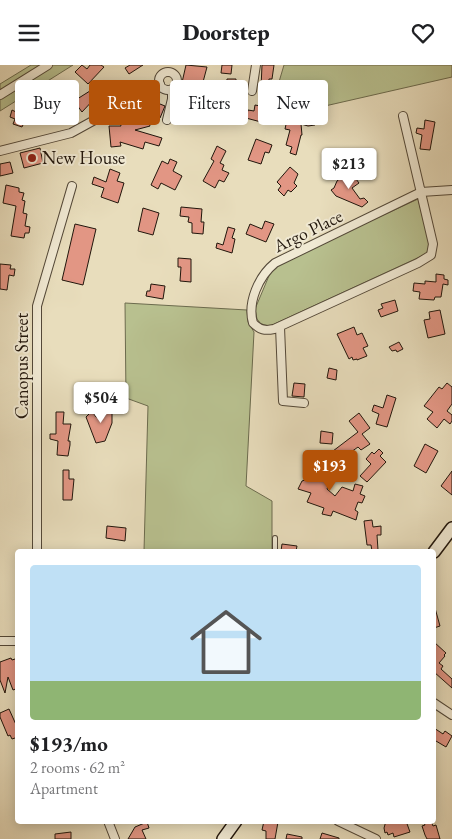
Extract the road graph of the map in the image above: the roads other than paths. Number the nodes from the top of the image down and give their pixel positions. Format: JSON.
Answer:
{"nodes":[{"id":1,"x":48,"y":65,"type":"edge"},
{"id":2,"x":256,"y":65,"type":"edge"},
{"id":3,"x":163,"y":69,"type":"edge"},
{"id":4,"x":177,"y":80,"type":"edge"},
{"id":5,"x":160,"y":84,"type":"edge"},
{"id":6,"x":170,"y":89,"type":"edge"},
{"id":7,"x":252,"y":91,"type":"dead end"},
{"id":8,"x":0,"y":95,"type":"edge"},
{"id":9,"x":170,"y":107,"type":"edge"},
{"id":10,"x":403,"y":116,"type":"dead end"},
{"id":11,"x":167,"y":120,"type":"dead end"},
{"id":12,"x":89,"y":123,"type":"edge"},
{"id":13,"x":0,"y":151,"type":"edge"},
{"id":14,"x":72,"y":186,"type":"dead end"},
{"id":15,"x":452,"y":190,"type":"edge"},
{"id":16,"x":421,"y":192,"type":"junction"},
{"id":17,"x":280,"y":327,"type":"junction"},
{"id":18,"x":304,"y":403,"type":"dead end"},
{"id":19,"x":452,"y":528,"type":"edge"},
{"id":20,"x":275,"y":538,"type":"dead end"},
{"id":21,"x":452,"y":538,"type":"edge"},
{"id":22,"x":37,"y":549,"type":"edge"},
{"id":23,"x":275,"y":549,"type":"edge"},
{"id":24,"x":436,"y":549,"type":"edge"},
{"id":25,"x":436,"y":559,"type":"edge"},
{"id":26,"x":0,"y":641,"type":"edge"},
{"id":27,"x":15,"y":641,"type":"edge"},
{"id":28,"x":436,"y":704,"type":"edge"},
{"id":29,"x":452,"y":715,"type":"edge"},
{"id":30,"x":109,"y":824,"type":"edge"},
{"id":31,"x":234,"y":824,"type":"edge"},
{"id":32,"x":240,"y":824,"type":"edge"},
{"id":33,"x":344,"y":824,"type":"edge"},
{"id":34,"x":115,"y":839,"type":"edge"},
{"id":35,"x":224,"y":839,"type":"edge"},
{"id":36,"x":229,"y":839,"type":"edge"},
{"id":37,"x":376,"y":839,"type":"edge"}],
"edges":[{"from":1,"to":8,"type":"street"},
{"from":2,"to":7,"type":"street"},
{"from":3,"to":4,"type":"street"},
{"from":5,"to":6,"type":"street"},
{"from":9,"to":11,"type":"street"},
{"from":10,"to":16,"type":"street"},
{"from":12,"to":13,"type":"street"},
{"from":14,"to":22,"type":"street","name":"Canopus Street"},
{"from":15,"to":16,"type":"street"},
{"from":16,"to":17,"type":"street","name":"Argo Place"},
{"from":16,"to":17,"type":"street","name":"Argo Place"},
{"from":17,"to":18,"type":"street"},
{"from":19,"to":24,"type":"main road"},
{"from":20,"to":23,"type":"lane"},
{"from":21,"to":25,"type":"main road"},
{"from":26,"to":27,"type":"street"},
{"from":28,"to":29,"type":"street"},
{"from":30,"to":34,"type":"street"},
{"from":31,"to":35,"type":"main road"},
{"from":32,"to":36,"type":"main road"},
{"from":33,"to":37,"type":"street"}]}
